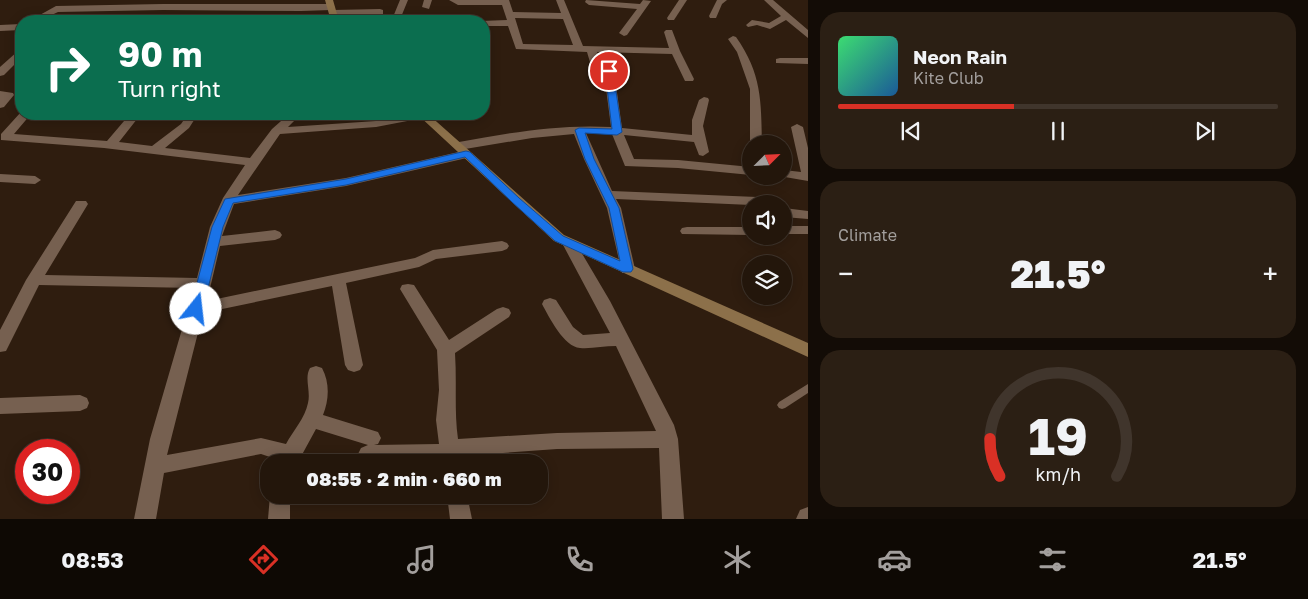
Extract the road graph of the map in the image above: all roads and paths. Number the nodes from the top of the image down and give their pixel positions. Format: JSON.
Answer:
{"nodes":[{"id":1,"x":404,"y":0,"type":"edge"},
{"id":2,"x":453,"y":0,"type":"edge"},
{"id":3,"x":560,"y":0,"type":"edge"},
{"id":4,"x":683,"y":0,"type":"edge"},
{"id":5,"x":723,"y":0,"type":"edge"},
{"id":6,"x":768,"y":0,"type":"edge"},
{"id":7,"x":506,"y":1,"type":"edge"},
{"id":8,"x":588,"y":1,"type":"edge"},
{"id":9,"x":165,"y":3,"type":"edge"},
{"id":10,"x":645,"y":4,"type":"edge"},
{"id":11,"x":332,"y":10,"type":"edge"},
{"id":12,"x":380,"y":12,"type":"dead end"},
{"id":13,"x":44,"y":15,"type":"edge"},
{"id":14,"x":397,"y":15,"type":"edge"},
{"id":15,"x":596,"y":15,"type":"dead end"},
{"id":16,"x":566,"y":16,"type":"junction"},
{"id":17,"x":713,"y":16,"type":"dead end"},
{"id":18,"x":788,"y":16,"type":"junction"},
{"id":19,"x":671,"y":18,"type":"dead end"},
{"id":20,"x":510,"y":19,"type":"junction"},
{"id":21,"x":490,"y":22,"type":"edge"},
{"id":22,"x":751,"y":24,"type":"dead end"},
{"id":23,"x":15,"y":27,"type":"edge"},
{"id":24,"x":0,"y":28,"type":"edge"},
{"id":25,"x":669,"y":32,"type":"dead end"},
{"id":26,"x":624,"y":33,"type":"dead end"},
{"id":27,"x":808,"y":35,"type":"edge"},
{"id":28,"x":733,"y":39,"type":"dead end"},
{"id":29,"x":580,"y":48,"type":"junction"},
{"id":30,"x":592,"y":48,"type":"junction"},
{"id":31,"x":675,"y":51,"type":"junction"},
{"id":32,"x":15,"y":59,"type":"edge"},
{"id":33,"x":780,"y":61,"type":"dead end"},
{"id":34,"x":808,"y":61,"type":"edge"},
{"id":35,"x":0,"y":74,"type":"edge"},
{"id":36,"x":689,"y":79,"type":"dead end"},
{"id":37,"x":0,"y":94,"type":"edge"},
{"id":38,"x":704,"y":100,"type":"dead end"},
{"id":39,"x":0,"y":105,"type":"edge"},
{"id":40,"x":20,"y":120,"type":"edge"},
{"id":41,"x":131,"y":120,"type":"edge"},
{"id":42,"x":189,"y":120,"type":"edge"},
{"id":43,"x":288,"y":120,"type":"edge"},
{"id":44,"x":394,"y":120,"type":"edge"},
{"id":45,"x":429,"y":120,"type":"edge"},
{"id":46,"x":797,"y":127,"type":"dead end"},
{"id":47,"x":579,"y":130,"type":"junction"},
{"id":48,"x":276,"y":131,"type":"junction"},
{"id":49,"x":617,"y":132,"type":"junction"},
{"id":50,"x":756,"y":135,"type":"edge"},
{"id":51,"x":698,"y":139,"type":"junction"},
{"id":52,"x":110,"y":145,"type":"junction"},
{"id":53,"x":155,"y":150,"type":"junction"},
{"id":54,"x":463,"y":150,"type":"junction"},
{"id":55,"x":703,"y":152,"type":"dead end"},
{"id":56,"x":253,"y":162,"type":"junction"},
{"id":57,"x":742,"y":170,"type":"edge"},
{"id":58,"x":792,"y":174,"type":"edge"},
{"id":59,"x":808,"y":175,"type":"edge"},
{"id":60,"x":0,"y":178,"type":"edge"},
{"id":61,"x":35,"y":180,"type":"dead end"},
{"id":62,"x":608,"y":195,"type":"junction"},
{"id":63,"x":742,"y":199,"type":"edge"},
{"id":64,"x":228,"y":201,"type":"junction"},
{"id":65,"x":81,"y":204,"type":"dead end"},
{"id":66,"x":808,"y":214,"type":"edge"},
{"id":67,"x":792,"y":215,"type":"edge"},
{"id":68,"x":742,"y":230,"type":"edge"},
{"id":69,"x":792,"y":230,"type":"edge"},
{"id":70,"x":808,"y":230,"type":"edge"},
{"id":71,"x":688,"y":231,"type":"dead end"},
{"id":72,"x":275,"y":235,"type":"dead end"},
{"id":73,"x":214,"y":242,"type":"junction"},
{"id":74,"x":569,"y":243,"type":"junction"},
{"id":75,"x":502,"y":246,"type":"dead end"},
{"id":76,"x":627,"y":269,"type":"junction"},
{"id":77,"x":34,"y":280,"type":"junction"},
{"id":78,"x":336,"y":280,"type":"junction"},
{"id":79,"x":204,"y":282,"type":"junction"},
{"id":80,"x":408,"y":289,"type":"dead end"},
{"id":81,"x":550,"y":304,"type":"dead end"},
{"id":82,"x":196,"y":309,"type":"junction"},
{"id":83,"x":503,"y":313,"type":"dead end"},
{"id":84,"x":619,"y":339,"type":"junction"},
{"id":85,"x":0,"y":346,"type":"edge"},
{"id":86,"x":446,"y":350,"type":"junction"},
{"id":87,"x":808,"y":350,"type":"edge"},
{"id":88,"x":354,"y":365,"type":"dead end"},
{"id":89,"x":316,"y":373,"type":"dead end"},
{"id":90,"x":808,"y":388,"type":"edge"},
{"id":91,"x":80,"y":403,"type":"dead end"},
{"id":92,"x":782,"y":405,"type":"dead end"},
{"id":93,"x":0,"y":406,"type":"edge"},
{"id":94,"x":312,"y":420,"type":"junction"},
{"id":95,"x":668,"y":439,"type":"junction"},
{"id":96,"x":280,"y":454,"type":"edge"},
{"id":97,"x":291,"y":454,"type":"edge"},
{"id":98,"x":441,"y":454,"type":"edge"},
{"id":99,"x":450,"y":454,"type":"edge"},
{"id":100,"x":458,"y":454,"type":"edge"},
{"id":101,"x":156,"y":466,"type":"junction"},
{"id":102,"x":280,"y":504,"type":"edge"},
{"id":103,"x":458,"y":504,"type":"edge"},
{"id":104,"x":145,"y":519,"type":"edge"},
{"id":105,"x":279,"y":519,"type":"edge"},
{"id":106,"x":461,"y":519,"type":"edge"},
{"id":107,"x":673,"y":519,"type":"edge"}],
"edges":[{"from":1,"to":14,"type":"street"},
{"from":2,"to":7,"type":"street"},
{"from":3,"to":16,"type":"street"},
{"from":4,"to":19,"type":"street"},
{"from":5,"to":17,"type":"street"},
{"from":6,"to":18,"type":"street"},
{"from":7,"to":20,"type":"street"},
{"from":8,"to":10,"type":"street"},
{"from":8,"to":15,"type":"street"},
{"from":9,"to":11,"type":"street"},
{"from":9,"to":13,"type":"street"},
{"from":10,"to":26,"type":"street"},
{"from":11,"to":12,"type":"street"},
{"from":16,"to":20,"type":"street"},
{"from":16,"to":29,"type":"street"},
{"from":18,"to":22,"type":"street"},
{"from":18,"to":27,"type":"street"},
{"from":20,"to":21,"type":"street"},
{"from":20,"to":29,"type":"street"},
{"from":23,"to":24,"type":"street"},
{"from":25,"to":31,"type":"street"},
{"from":28,"to":50,"type":"street"},
{"from":29,"to":30,"type":"street"},
{"from":30,"to":31,"type":"street"},
{"from":30,"to":49,"type":"street"},
{"from":31,"to":36,"type":"street"},
{"from":32,"to":35,"type":"street"},
{"from":33,"to":34,"type":"street"},
{"from":37,"to":39,"type":"street"},
{"from":38,"to":51,"type":"street"},
{"from":40,"to":52,"type":"street"},
{"from":41,"to":52,"type":"street"},
{"from":42,"to":53,"type":"street"},
{"from":43,"to":48,"type":"street"},
{"from":44,"to":48,"type":"street"},
{"from":45,"to":54,"type":"main road"},
{"from":46,"to":59,"type":"street"},
{"from":47,"to":49,"type":"street"},
{"from":47,"to":54,"type":"street"},
{"from":47,"to":62,"type":"street"},
{"from":48,"to":56,"type":"street"},
{"from":49,"to":51,"type":"street"},
{"from":49,"to":57,"type":"street"},
{"from":51,"to":55,"type":"street"},
{"from":52,"to":53,"type":"street"},
{"from":53,"to":56,"type":"street"},
{"from":54,"to":64,"type":"street"},
{"from":54,"to":74,"type":"main road"},
{"from":56,"to":64,"type":"street"},
{"from":58,"to":59,"type":"street"},
{"from":60,"to":61,"type":"street"},
{"from":62,"to":63,"type":"street"},
{"from":62,"to":76,"type":"street"},
{"from":64,"to":73,"type":"street"},
{"from":65,"to":77,"type":"street"},
{"from":66,"to":67,"type":"street"},
{"from":68,"to":71,"type":"street"},
{"from":69,"to":70,"type":"street"},
{"from":72,"to":73,"type":"street"},
{"from":73,"to":79,"type":"street"},
{"from":74,"to":76,"type":"main road"},
{"from":74,"to":84,"type":"street"},
{"from":75,"to":78,"type":"street"},
{"from":76,"to":87,"type":"main road"},
{"from":77,"to":79,"type":"street"},
{"from":77,"to":85,"type":"street"},
{"from":78,"to":82,"type":"street"},
{"from":78,"to":88,"type":"street"},
{"from":79,"to":82,"type":"street"},
{"from":80,"to":86,"type":"street"},
{"from":81,"to":84,"type":"street"},
{"from":82,"to":101,"type":"street"},
{"from":83,"to":86,"type":"street"},
{"from":84,"to":95,"type":"street"},
{"from":86,"to":99,"type":"street"},
{"from":89,"to":94,"type":"street"},
{"from":90,"to":92,"type":"lane"},
{"from":91,"to":93,"type":"street"},
{"from":94,"to":97,"type":"street"},
{"from":94,"to":98,"type":"street"},
{"from":95,"to":100,"type":"street"},
{"from":95,"to":107,"type":"street"},
{"from":96,"to":101,"type":"street"},
{"from":101,"to":104,"type":"street"},
{"from":102,"to":105,"type":"street"},
{"from":103,"to":106,"type":"street"}]}
